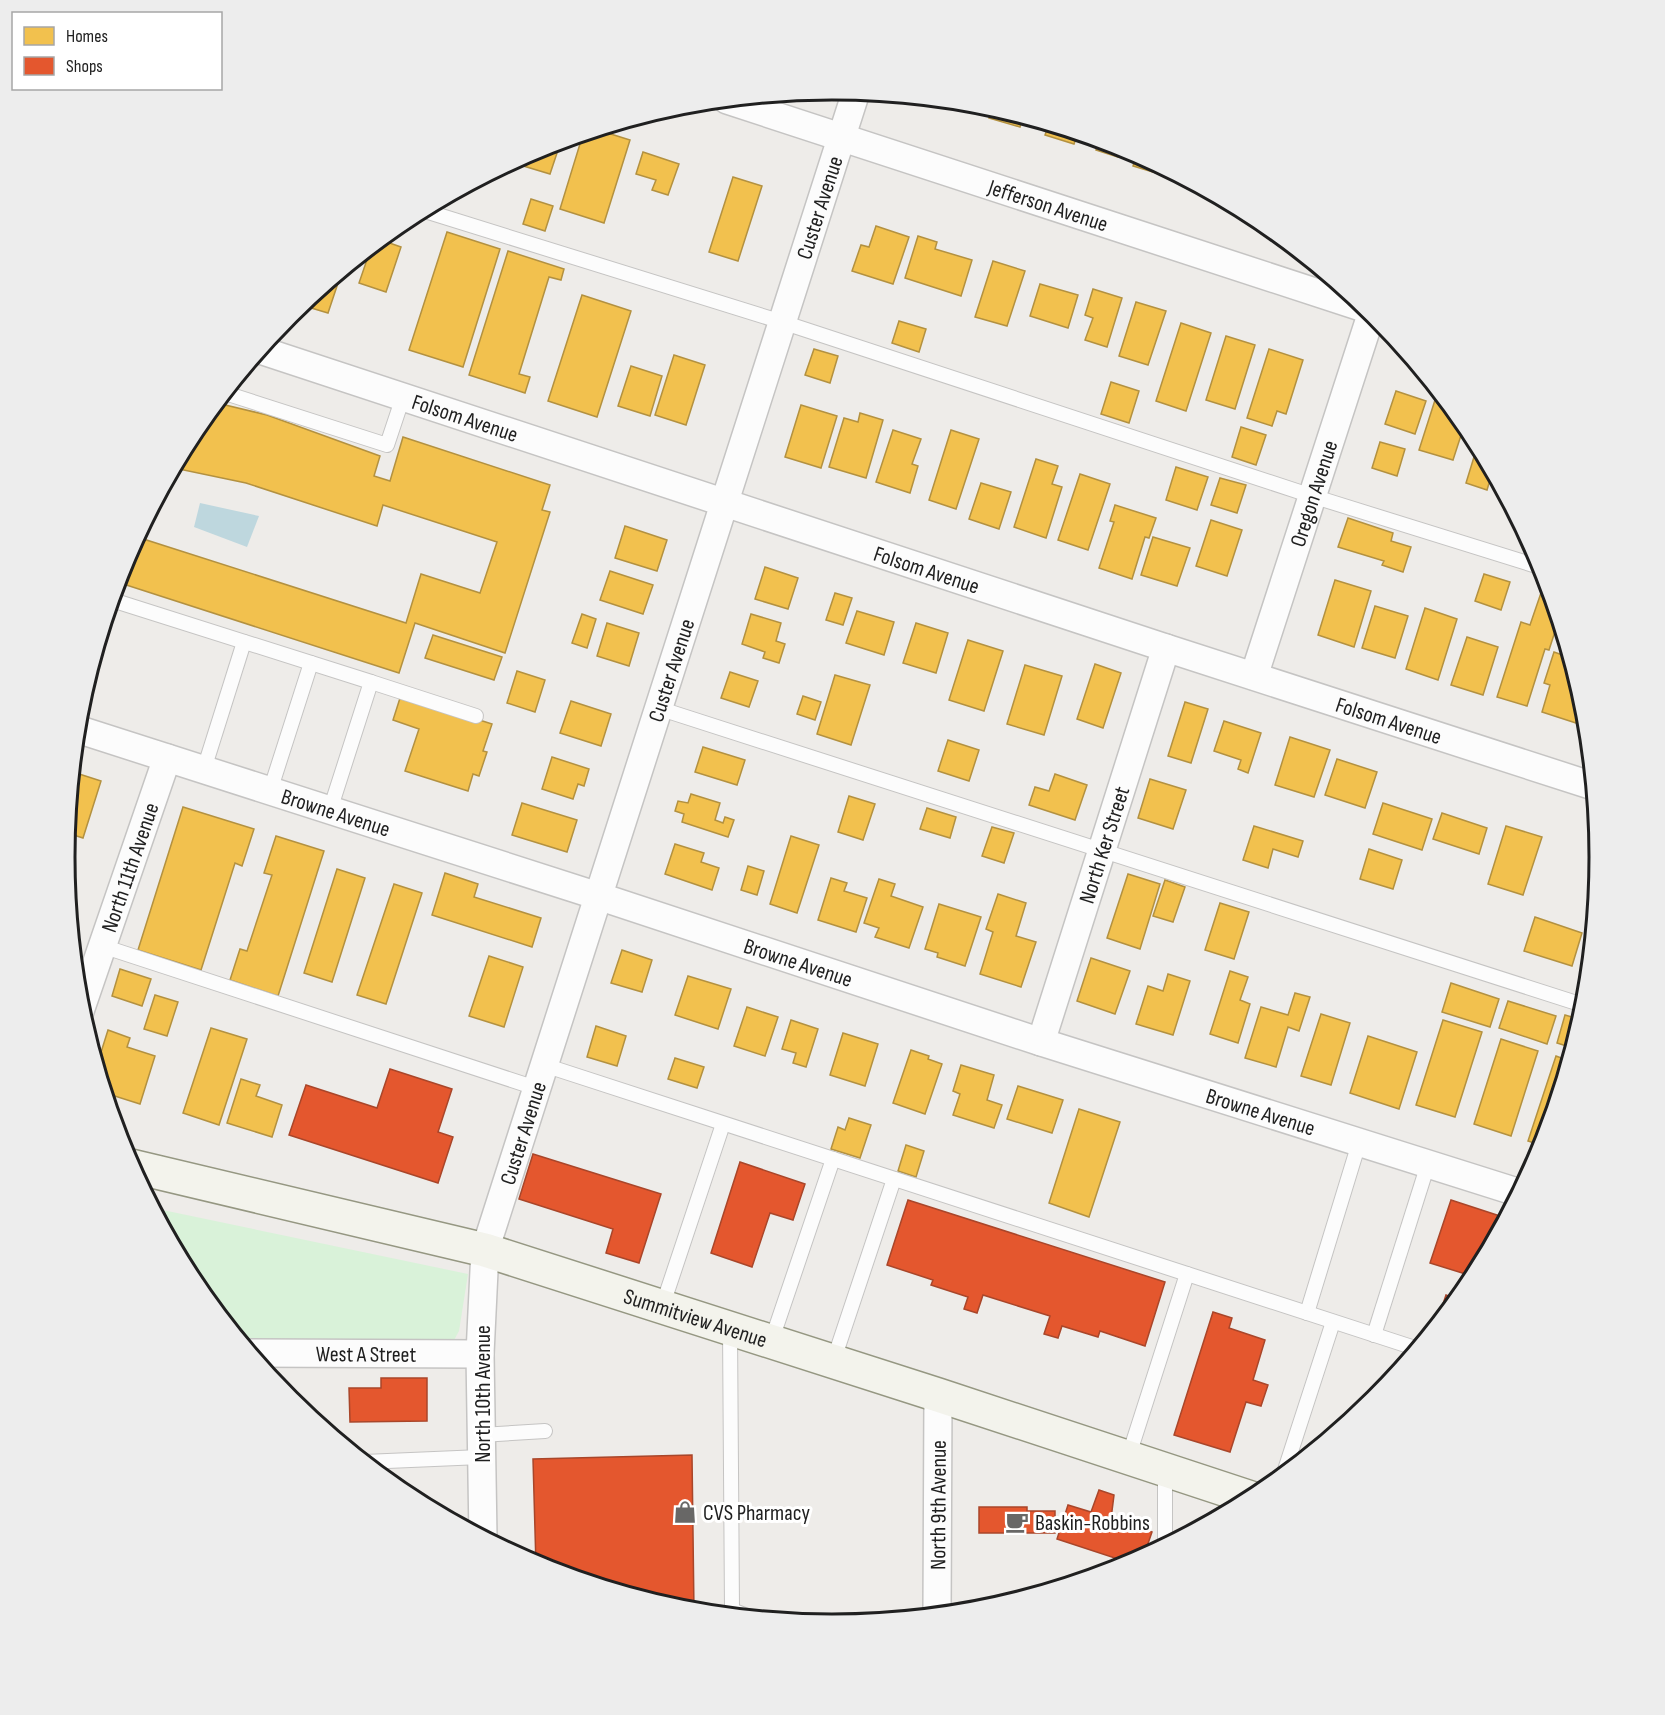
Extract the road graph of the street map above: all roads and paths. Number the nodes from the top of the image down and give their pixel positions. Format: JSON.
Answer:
{"nodes":[{"id":1,"x":853,"y":101,"type":"edge"},
{"id":2,"x":743,"y":105,"type":"edge"},
{"id":3,"x":841,"y":137,"type":"junction"},
{"id":4,"x":434,"y":214,"type":"edge"},
{"id":5,"x":1349,"y":304,"type":"edge"},
{"id":6,"x":782,"y":322,"type":"junction"},
{"id":7,"x":1368,"y":322,"type":"edge"},
{"id":8,"x":268,"y":353,"type":"edge"},
{"id":9,"x":232,"y":395,"type":"edge"},
{"id":10,"x":403,"y":397,"type":"junction"},
{"id":11,"x":1312,"y":496,"type":"junction"},
{"id":12,"x":724,"y":502,"type":"junction"},
{"id":13,"x":1530,"y":564,"type":"edge"},
{"id":14,"x":120,"y":602,"type":"edge"},
{"id":15,"x":244,"y":642,"type":"junction"},
{"id":16,"x":1166,"y":648,"type":"junction"},
{"id":17,"x":311,"y":663,"type":"junction"},
{"id":18,"x":1254,"y":676,"type":"junction"},
{"id":19,"x":371,"y":682,"type":"junction"},
{"id":20,"x":658,"y":708,"type":"junction"},
{"id":21,"x":476,"y":716,"type":"dead end"},
{"id":22,"x":86,"y":732,"type":"edge"},
{"id":23,"x":166,"y":758,"type":"junction"},
{"id":24,"x":204,"y":769,"type":"junction"},
{"id":25,"x":1586,"y":784,"type":"edge"},
{"id":26,"x":270,"y":791,"type":"junction"},
{"id":27,"x":330,"y":810,"type":"junction"},
{"id":28,"x":1102,"y":850,"type":"junction"},
{"id":29,"x":598,"y":896,"type":"junction"},
{"id":30,"x":102,"y":946,"type":"junction"},
{"id":31,"x":87,"y":990,"type":"edge"},
{"id":32,"x":1575,"y":1003,"type":"edge"},
{"id":33,"x":1041,"y":1042,"type":"junction"},
{"id":34,"x":540,"y":1077,"type":"junction"},
{"id":35,"x":723,"y":1124,"type":"junction"},
{"id":36,"x":1359,"y":1143,"type":"junction"},
{"id":37,"x":833,"y":1160,"type":"junction"},
{"id":38,"x":1428,"y":1164,"type":"junction"},
{"id":39,"x":142,"y":1169,"type":"edge"},
{"id":40,"x":894,"y":1179,"type":"junction"},
{"id":41,"x":1513,"y":1191,"type":"edge"},
{"id":42,"x":485,"y":1250,"type":"junction"},
{"id":43,"x":1187,"y":1275,"type":"junction"},
{"id":44,"x":662,"y":1308,"type":"junction"},
{"id":45,"x":1307,"y":1314,"type":"junction"},
{"id":46,"x":1333,"y":1322,"type":"junction"},
{"id":47,"x":730,"y":1329,"type":"junction"},
{"id":48,"x":1374,"y":1335,"type":"junction"},
{"id":49,"x":771,"y":1342,"type":"junction"},
{"id":50,"x":1410,"y":1347,"type":"edge"},
{"id":51,"x":261,"y":1354,"type":"edge"},
{"id":52,"x":480,"y":1354,"type":"junction"},
{"id":53,"x":833,"y":1362,"type":"junction"},
{"id":54,"x":938,"y":1395,"type":"junction"},
{"id":55,"x":545,"y":1431,"type":"dead end"},
{"id":56,"x":481,"y":1446,"type":"junction"},
{"id":57,"x":1128,"y":1458,"type":"junction"},
{"id":58,"x":375,"y":1461,"type":"edge"},
{"id":59,"x":1287,"y":1463,"type":"edge"},
{"id":60,"x":1165,"y":1470,"type":"junction"},
{"id":61,"x":1241,"y":1495,"type":"edge"},
{"id":62,"x":483,"y":1529,"type":"edge"},
{"id":63,"x":1165,"y":1538,"type":"edge"},
{"id":64,"x":937,"y":1608,"type":"edge"},
{"id":65,"x":732,"y":1609,"type":"edge"}],
"edges":[{"from":1,"to":3,"type":"street","name":"Custer Avenue"},
{"from":2,"to":3,"type":"street","name":"Jefferson Avenue"},
{"from":3,"to":5,"type":"street","name":"Jefferson Avenue"},
{"from":3,"to":6,"type":"street","name":"Custer Avenue"},
{"from":4,"to":6,"type":"lane"},
{"from":6,"to":11,"type":"lane"},
{"from":6,"to":12,"type":"street","name":"Custer Avenue"},
{"from":7,"to":11,"type":"street","name":"Oregon Avenue"},
{"from":8,"to":10,"type":"street","name":"Folsom Avenue"},
{"from":9,"to":10,"type":"lane"},
{"from":10,"to":12,"type":"street","name":"Folsom Avenue"},
{"from":11,"to":13,"type":"lane"},
{"from":11,"to":18,"type":"street","name":"Oregon Avenue"},
{"from":12,"to":16,"type":"street","name":"Folsom Avenue"},
{"from":12,"to":20,"type":"street","name":"Custer Avenue"},
{"from":14,"to":15,"type":"lane"},
{"from":15,"to":17,"type":"lane"},
{"from":15,"to":24,"type":"lane"},
{"from":16,"to":18,"type":"street","name":"Folsom Avenue"},
{"from":16,"to":28,"type":"street","name":"North Ker Street"},
{"from":17,"to":19,"type":"lane"},
{"from":17,"to":26,"type":"lane"},
{"from":18,"to":25,"type":"street","name":"Folsom Avenue"},
{"from":19,"to":21,"type":"lane"},
{"from":19,"to":27,"type":"lane"},
{"from":20,"to":28,"type":"lane"},
{"from":20,"to":29,"type":"street","name":"Custer Avenue"},
{"from":22,"to":23,"type":"street","name":"Browne Avenue"},
{"from":23,"to":24,"type":"street","name":"Browne Avenue"},
{"from":23,"to":30,"type":"street","name":"North 11th Avenue"},
{"from":24,"to":26,"type":"street","name":"Browne Avenue"},
{"from":26,"to":27,"type":"street","name":"Browne Avenue"},
{"from":27,"to":29,"type":"street","name":"Browne Avenue"},
{"from":28,"to":32,"type":"lane"},
{"from":28,"to":33,"type":"street","name":"North Ker Street"},
{"from":29,"to":33,"type":"street","name":"Browne Avenue"},
{"from":29,"to":34,"type":"street","name":"Custer Avenue"},
{"from":30,"to":31,"type":"street","name":"North 11th Avenue"},
{"from":30,"to":34,"type":"lane"},
{"from":33,"to":36,"type":"street","name":"Browne Avenue"},
{"from":34,"to":35,"type":"lane"},
{"from":34,"to":42,"type":"street","name":"Custer Avenue"},
{"from":35,"to":37,"type":"lane"},
{"from":35,"to":44,"type":"lane"},
{"from":36,"to":38,"type":"street","name":"Browne Avenue"},
{"from":36,"to":45,"type":"lane"},
{"from":37,"to":40,"type":"lane"},
{"from":37,"to":49,"type":"lane"},
{"from":38,"to":41,"type":"street","name":"Browne Avenue"},
{"from":38,"to":48,"type":"lane"},
{"from":39,"to":42,"type":"main road","name":"Summitview Avenue"},
{"from":40,"to":43,"type":"lane"},
{"from":40,"to":53,"type":"lane"},
{"from":42,"to":44,"type":"main road","name":"Summitview Avenue"},
{"from":42,"to":52,"type":"street","name":"North 10th Avenue"},
{"from":43,"to":45,"type":"lane"},
{"from":43,"to":57,"type":"lane"},
{"from":44,"to":47,"type":"main road","name":"Summitview Avenue"},
{"from":45,"to":46,"type":"lane"},
{"from":46,"to":48,"type":"lane"},
{"from":46,"to":59,"type":"lane"},
{"from":47,"to":49,"type":"main road","name":"Summitview Avenue"},
{"from":47,"to":65,"type":"lane"},
{"from":48,"to":50,"type":"lane"},
{"from":49,"to":53,"type":"main road","name":"Summitview Avenue"},
{"from":51,"to":52,"type":"street","name":"West A Street"},
{"from":52,"to":56,"type":"street","name":"North 10th Avenue"},
{"from":53,"to":54,"type":"main road","name":"Summitview Avenue"},
{"from":54,"to":57,"type":"main road","name":"Summitview Avenue"},
{"from":54,"to":64,"type":"street","name":"North 9th Avenue"},
{"from":55,"to":56,"type":"lane"},
{"from":56,"to":58,"type":"lane"},
{"from":56,"to":62,"type":"street","name":"North 10th Avenue"},
{"from":57,"to":60,"type":"main road","name":"Summitview Avenue"},
{"from":60,"to":61,"type":"main road","name":"Summitview Avenue"},
{"from":60,"to":63,"type":"lane"}]}
